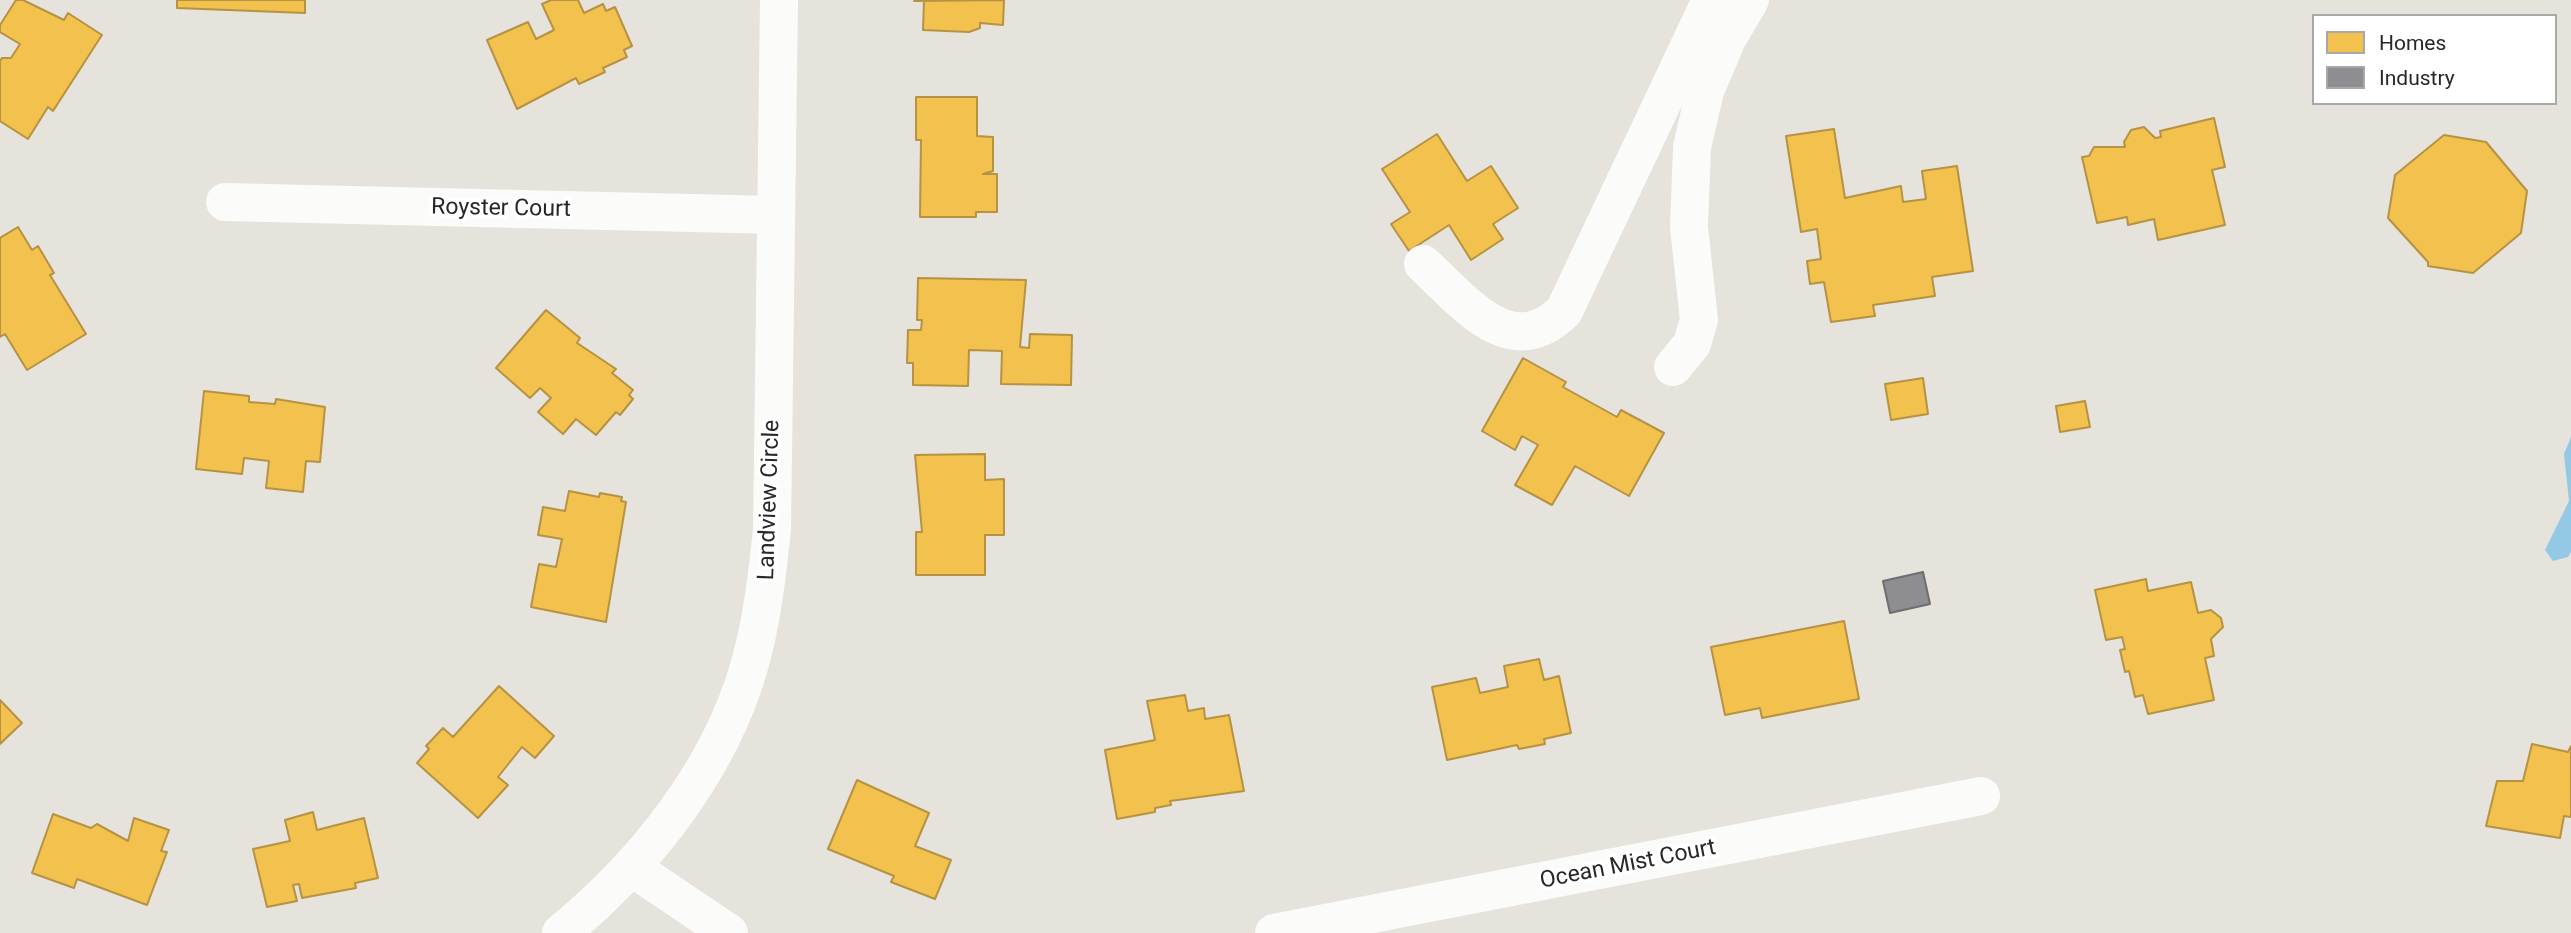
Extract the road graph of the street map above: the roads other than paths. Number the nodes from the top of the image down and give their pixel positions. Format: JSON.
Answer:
{"nodes":[{"id":1,"x":779,"y":0,"type":"edge"},
{"id":2,"x":1711,"y":0,"type":"edge"},
{"id":3,"x":1750,"y":0,"type":"edge"},
{"id":4,"x":225,"y":202,"type":"dead end"},
{"id":5,"x":776,"y":215,"type":"junction"},
{"id":6,"x":1423,"y":264,"type":"dead end"},
{"id":7,"x":1673,"y":367,"type":"dead end"},
{"id":8,"x":1981,"y":796,"type":"dead end"},
{"id":9,"x":631,"y":867,"type":"junction"},
{"id":10,"x":561,"y":933,"type":"edge"},
{"id":11,"x":729,"y":933,"type":"edge"},
{"id":12,"x":1274,"y":933,"type":"edge"}],
"edges":[{"from":1,"to":5,"type":"street","name":"Landview Circle"},
{"from":2,"to":6,"type":"street"},
{"from":3,"to":7,"type":"street"},
{"from":4,"to":5,"type":"street","name":"Royster Court"},
{"from":5,"to":9,"type":"street","name":"Landview Circle"},
{"from":8,"to":12,"type":"street","name":"Ocean Mist Court"},
{"from":9,"to":10,"type":"street","name":"Landview Circle"},
{"from":9,"to":11,"type":"street"}]}
